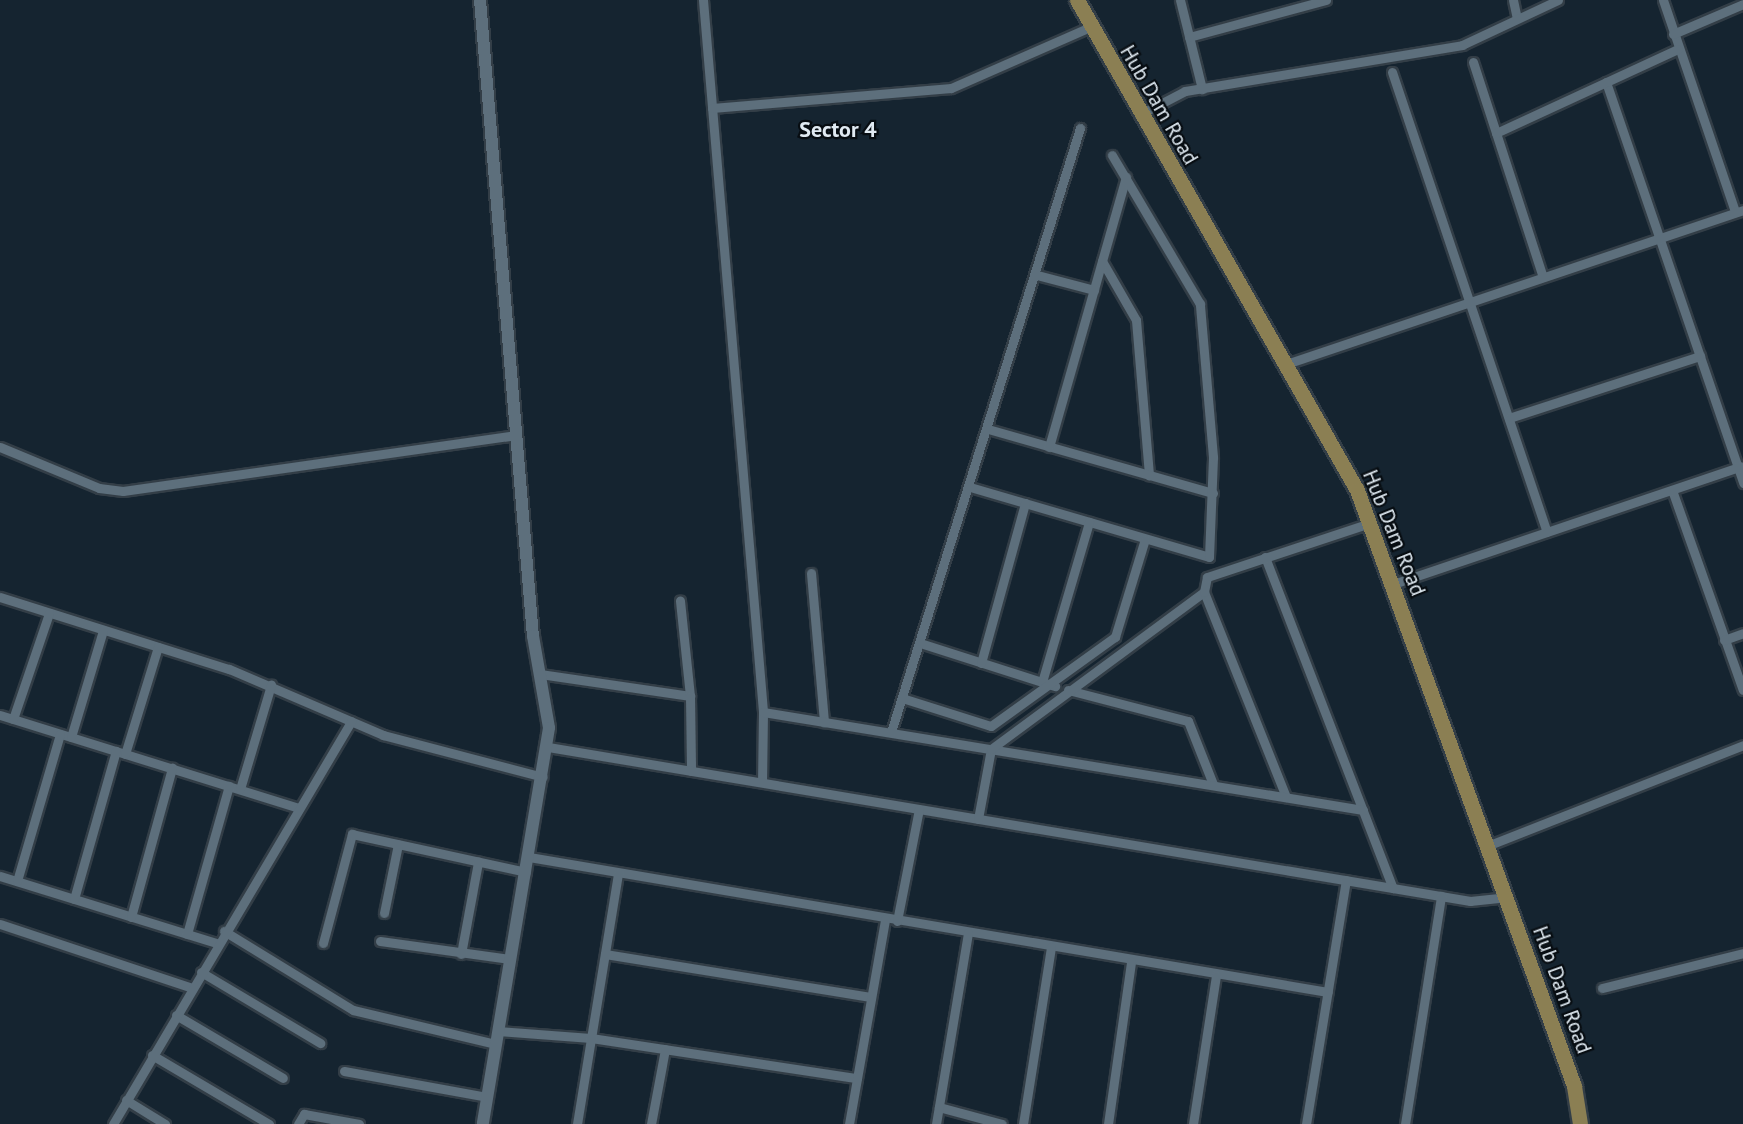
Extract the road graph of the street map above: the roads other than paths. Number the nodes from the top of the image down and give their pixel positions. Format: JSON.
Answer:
{"nodes":[{"id":1,"x":480,"y":0,"type":"edge"},
{"id":2,"x":703,"y":0,"type":"edge"},
{"id":3,"x":1077,"y":0,"type":"edge"},
{"id":4,"x":1180,"y":0,"type":"edge"},
{"id":5,"x":1326,"y":0,"type":"edge"},
{"id":6,"x":1513,"y":0,"type":"edge"},
{"id":7,"x":1558,"y":0,"type":"edge"},
{"id":8,"x":1663,"y":0,"type":"edge"},
{"id":9,"x":1743,"y":4,"type":"edge"},
{"id":10,"x":1517,"y":19,"type":"junction"},
{"id":11,"x":1090,"y":27,"type":"junction"},
{"id":12,"x":1673,"y":34,"type":"junction"},
{"id":13,"x":1189,"y":37,"type":"junction"},
{"id":14,"x":1678,"y":49,"type":"junction"},
{"id":15,"x":1473,"y":62,"type":"dead end"},
{"id":16,"x":1392,"y":72,"type":"dead end"},
{"id":17,"x":1606,"y":82,"type":"junction"},
{"id":18,"x":1202,"y":88,"type":"junction"},
{"id":19,"x":712,"y":108,"type":"junction"},
{"id":20,"x":1139,"y":115,"type":"junction"},
{"id":21,"x":1080,"y":128,"type":"dead end"},
{"id":22,"x":1496,"y":133,"type":"junction"},
{"id":23,"x":1112,"y":155,"type":"dead end"},
{"id":24,"x":1126,"y":177,"type":"junction"},
{"id":25,"x":1739,"y":211,"type":"edge"},
{"id":26,"x":1660,"y":238,"type":"junction"},
{"id":27,"x":1102,"y":261,"type":"junction"},
{"id":28,"x":1037,"y":275,"type":"junction"},
{"id":29,"x":1543,"y":277,"type":"junction"},
{"id":30,"x":1094,"y":290,"type":"junction"},
{"id":31,"x":1470,"y":302,"type":"junction"},
{"id":32,"x":1700,"y":356,"type":"junction"},
{"id":33,"x":1286,"y":364,"type":"junction"},
{"id":34,"x":1509,"y":418,"type":"junction"},
{"id":35,"x":988,"y":429,"type":"junction"},
{"id":36,"x":517,"y":435,"type":"junction"},
{"id":37,"x":0,"y":447,"type":"edge"},
{"id":38,"x":1049,"y":447,"type":"junction"},
{"id":39,"x":1740,"y":466,"type":"edge"},
{"id":40,"x":1149,"y":475,"type":"junction"},
{"id":41,"x":1743,"y":483,"type":"edge"},
{"id":42,"x":970,"y":487,"type":"junction"},
{"id":43,"x":1672,"y":490,"type":"junction"},
{"id":44,"x":1213,"y":493,"type":"junction"},
{"id":45,"x":1025,"y":503,"type":"junction"},
{"id":46,"x":1089,"y":522,"type":"junction"},
{"id":47,"x":1370,"y":523,"type":"junction"},
{"id":48,"x":1547,"y":532,"type":"junction"},
{"id":49,"x":1145,"y":539,"type":"junction"},
{"id":50,"x":1265,"y":557,"type":"junction"},
{"id":51,"x":811,"y":573,"type":"dead end"},
{"id":52,"x":1394,"y":584,"type":"junction"},
{"id":53,"x":1204,"y":592,"type":"junction"},
{"id":54,"x":0,"y":597,"type":"edge"},
{"id":55,"x":680,"y":601,"type":"dead end"},
{"id":56,"x":49,"y":613,"type":"junction"},
{"id":57,"x":103,"y":630,"type":"junction"},
{"id":58,"x":1743,"y":633,"type":"edge"},
{"id":59,"x":1724,"y":640,"type":"junction"},
{"id":60,"x":920,"y":643,"type":"junction"},
{"id":61,"x":158,"y":647,"type":"junction"},
{"id":62,"x":981,"y":663,"type":"junction"},
{"id":63,"x":540,"y":674,"type":"junction"},
{"id":64,"x":1042,"y":682,"type":"junction"},
{"id":65,"x":271,"y":686,"type":"junction"},
{"id":66,"x":1053,"y":686,"type":"junction"},
{"id":67,"x":1743,"y":690,"type":"edge"},
{"id":68,"x":1070,"y":691,"type":"junction"},
{"id":69,"x":690,"y":696,"type":"junction"},
{"id":70,"x":902,"y":698,"type":"junction"},
{"id":71,"x":763,"y":712,"type":"junction"},
{"id":72,"x":1,"y":717,"type":"edge"},
{"id":73,"x":13,"y":719,"type":"junction"},
{"id":74,"x":351,"y":721,"type":"junction"},
{"id":75,"x":824,"y":722,"type":"junction"},
{"id":76,"x":891,"y":732,"type":"junction"},
{"id":77,"x":60,"y":734,"type":"junction"},
{"id":78,"x":70,"y":737,"type":"junction"},
{"id":79,"x":1743,"y":745,"type":"edge"},
{"id":80,"x":548,"y":747,"type":"junction"},
{"id":81,"x":991,"y":749,"type":"junction"},
{"id":82,"x":121,"y":752,"type":"junction"},
{"id":83,"x":172,"y":768,"type":"junction"},
{"id":84,"x":691,"y":771,"type":"junction"},
{"id":85,"x":543,"y":777,"type":"junction"},
{"id":86,"x":762,"y":782,"type":"junction"},
{"id":87,"x":1213,"y":784,"type":"junction"},
{"id":88,"x":228,"y":786,"type":"junction"},
{"id":89,"x":240,"y":789,"type":"junction"},
{"id":90,"x":1286,"y":797,"type":"junction"},
{"id":91,"x":299,"y":807,"type":"junction"},
{"id":92,"x":919,"y":809,"type":"junction"},
{"id":93,"x":1363,"y":810,"type":"junction"},
{"id":94,"x":978,"y":819,"type":"junction"},
{"id":95,"x":398,"y":844,"type":"junction"},
{"id":96,"x":1487,"y":846,"type":"junction"},
{"id":97,"x":529,"y":857,"type":"junction"},
{"id":98,"x":478,"y":862,"type":"junction"},
{"id":99,"x":526,"y":872,"type":"junction"},
{"id":100,"x":618,"y":873,"type":"junction"},
{"id":101,"x":0,"y":876,"type":"edge"},
{"id":102,"x":1346,"y":880,"type":"junction"},
{"id":103,"x":17,"y":881,"type":"junction"},
{"id":104,"x":1393,"y":888,"type":"junction"},
{"id":105,"x":1441,"y":896,"type":"junction"},
{"id":106,"x":1506,"y":897,"type":"junction"},
{"id":107,"x":74,"y":899,"type":"junction"},
{"id":108,"x":384,"y":914,"type":"dead end"},
{"id":109,"x":131,"y":917,"type":"junction"},
{"id":110,"x":885,"y":919,"type":"junction"},
{"id":111,"x":897,"y":921,"type":"junction"},
{"id":112,"x":0,"y":924,"type":"edge"},
{"id":113,"x":224,"y":931,"type":"junction"},
{"id":114,"x":968,"y":933,"type":"junction"},
{"id":115,"x":187,"y":934,"type":"junction"},
{"id":116,"x":380,"y":941,"type":"dead end"},
{"id":117,"x":217,"y":943,"type":"junction"},
{"id":118,"x":323,"y":943,"type":"dead end"},
{"id":119,"x":1051,"y":948,"type":"junction"},
{"id":120,"x":1743,"y":953,"type":"edge"},
{"id":121,"x":461,"y":954,"type":"junction"},
{"id":122,"x":605,"y":954,"type":"junction"},
{"id":123,"x":510,"y":959,"type":"junction"},
{"id":124,"x":1131,"y":962,"type":"junction"},
{"id":125,"x":201,"y":972,"type":"junction"},
{"id":126,"x":1216,"y":976,"type":"junction"},
{"id":127,"x":192,"y":987,"type":"junction"},
{"id":128,"x":1602,"y":988,"type":"dead end"},
{"id":129,"x":1328,"y":992,"type":"junction"},
{"id":130,"x":871,"y":997,"type":"junction"},
{"id":131,"x":176,"y":1015,"type":"junction"},
{"id":132,"x":498,"y":1030,"type":"junction"},
{"id":133,"x":591,"y":1038,"type":"junction"},
{"id":134,"x":320,"y":1043,"type":"dead end"},
{"id":135,"x":496,"y":1044,"type":"junction"},
{"id":136,"x":664,"y":1049,"type":"junction"},
{"id":137,"x":152,"y":1056,"type":"junction"},
{"id":138,"x":344,"y":1071,"type":"dead end"},
{"id":139,"x":283,"y":1078,"type":"dead end"},
{"id":140,"x":857,"y":1078,"type":"junction"},
{"id":141,"x":487,"y":1096,"type":"junction"},
{"id":142,"x":126,"y":1100,"type":"junction"},
{"id":143,"x":939,"y":1107,"type":"junction"},
{"id":144,"x":113,"y":1124,"type":"edge"},
{"id":145,"x":165,"y":1124,"type":"edge"},
{"id":146,"x":269,"y":1124,"type":"edge"},
{"id":147,"x":298,"y":1124,"type":"edge"},
{"id":148,"x":358,"y":1124,"type":"edge"},
{"id":149,"x":483,"y":1124,"type":"edge"},
{"id":150,"x":577,"y":1124,"type":"edge"},
{"id":151,"x":651,"y":1124,"type":"edge"},
{"id":152,"x":849,"y":1124,"type":"edge"},
{"id":153,"x":936,"y":1124,"type":"edge"},
{"id":154,"x":1002,"y":1124,"type":"edge"},
{"id":155,"x":1023,"y":1124,"type":"edge"},
{"id":156,"x":1108,"y":1124,"type":"edge"},
{"id":157,"x":1193,"y":1124,"type":"edge"},
{"id":158,"x":1306,"y":1124,"type":"edge"},
{"id":159,"x":1405,"y":1124,"type":"edge"},
{"id":160,"x":1580,"y":1124,"type":"edge"}],
"edges":[{"from":1,"to":36,"type":"street"},
{"from":2,"to":19,"type":"street"},
{"from":3,"to":11,"type":"main road","name":"Hub Dam Road"},
{"from":4,"to":13,"type":"street"},
{"from":5,"to":13,"type":"street"},
{"from":6,"to":10,"type":"street"},
{"from":7,"to":10,"type":"street"},
{"from":8,"to":12,"type":"street"},
{"from":9,"to":12,"type":"street"},
{"from":10,"to":18,"type":"street"},
{"from":11,"to":19,"type":"street"},
{"from":11,"to":20,"type":"main road","name":"Hub Dam Road"},
{"from":12,"to":14,"type":"street"},
{"from":13,"to":18,"type":"street"},
{"from":14,"to":17,"type":"street"},
{"from":14,"to":25,"type":"street"},
{"from":15,"to":22,"type":"street"},
{"from":16,"to":31,"type":"street"},
{"from":17,"to":22,"type":"street"},
{"from":17,"to":26,"type":"street"},
{"from":18,"to":20,"type":"street"},
{"from":19,"to":71,"type":"street"},
{"from":20,"to":33,"type":"main road","name":"Hub Dam Road"},
{"from":21,"to":28,"type":"street"},
{"from":22,"to":29,"type":"street"},
{"from":23,"to":24,"type":"street"},
{"from":24,"to":27,"type":"street"},
{"from":24,"to":44,"type":"street"},
{"from":25,"to":26,"type":"street"},
{"from":26,"to":29,"type":"street"},
{"from":26,"to":32,"type":"street"},
{"from":27,"to":30,"type":"street"},
{"from":27,"to":40,"type":"street"},
{"from":28,"to":30,"type":"street"},
{"from":28,"to":35,"type":"street"},
{"from":29,"to":31,"type":"street"},
{"from":30,"to":38,"type":"street"},
{"from":31,"to":33,"type":"street"},
{"from":31,"to":34,"type":"street"},
{"from":32,"to":34,"type":"street"},
{"from":32,"to":39,"type":"street"},
{"from":33,"to":47,"type":"main road","name":"Hub Dam Road"},
{"from":34,"to":48,"type":"street"},
{"from":35,"to":38,"type":"street"},
{"from":35,"to":42,"type":"street"},
{"from":36,"to":37,"type":"street"},
{"from":36,"to":63,"type":"street"},
{"from":38,"to":40,"type":"street"},
{"from":39,"to":41,"type":"street"},
{"from":39,"to":43,"type":"street"},
{"from":40,"to":44,"type":"street"},
{"from":42,"to":45,"type":"street"},
{"from":42,"to":60,"type":"street"},
{"from":43,"to":48,"type":"street"},
{"from":43,"to":59,"type":"street"},
{"from":44,"to":49,"type":"street"},
{"from":45,"to":46,"type":"street"},
{"from":45,"to":62,"type":"street"},
{"from":46,"to":49,"type":"street"},
{"from":46,"to":64,"type":"street"},
{"from":47,"to":50,"type":"street"},
{"from":47,"to":52,"type":"main road","name":"Hub Dam Road"},
{"from":48,"to":52,"type":"street"},
{"from":49,"to":66,"type":"street"},
{"from":50,"to":53,"type":"street"},
{"from":50,"to":93,"type":"street"},
{"from":51,"to":75,"type":"street"},
{"from":52,"to":96,"type":"main road","name":"Hub Dam Road"},
{"from":53,"to":68,"type":"street"},
{"from":53,"to":90,"type":"street"},
{"from":54,"to":56,"type":"street"},
{"from":55,"to":69,"type":"street"},
{"from":56,"to":57,"type":"street"},
{"from":56,"to":73,"type":"street"},
{"from":57,"to":61,"type":"street"},
{"from":57,"to":78,"type":"street"},
{"from":58,"to":59,"type":"street"},
{"from":59,"to":67,"type":"street"},
{"from":60,"to":62,"type":"street"},
{"from":60,"to":70,"type":"street"},
{"from":61,"to":65,"type":"street"},
{"from":61,"to":82,"type":"street"},
{"from":62,"to":64,"type":"street"},
{"from":63,"to":69,"type":"street"},
{"from":63,"to":80,"type":"street"},
{"from":64,"to":66,"type":"street"},
{"from":65,"to":74,"type":"street"},
{"from":65,"to":89,"type":"street"},
{"from":66,"to":68,"type":"street"},
{"from":66,"to":70,"type":"street"},
{"from":68,"to":81,"type":"street"},
{"from":68,"to":87,"type":"street"},
{"from":69,"to":84,"type":"street"},
{"from":70,"to":76,"type":"street"},
{"from":71,"to":75,"type":"street"},
{"from":71,"to":86,"type":"street"},
{"from":72,"to":73,"type":"street"},
{"from":73,"to":77,"type":"street"},
{"from":74,"to":85,"type":"street"},
{"from":74,"to":91,"type":"street"},
{"from":75,"to":76,"type":"street"},
{"from":76,"to":81,"type":"street"},
{"from":77,"to":78,"type":"street"},
{"from":77,"to":103,"type":"street"},
{"from":78,"to":82,"type":"street"},
{"from":79,"to":96,"type":"street"},
{"from":80,"to":84,"type":"street"},
{"from":80,"to":85,"type":"street"},
{"from":81,"to":87,"type":"street"},
{"from":81,"to":94,"type":"street"},
{"from":82,"to":83,"type":"street"},
{"from":82,"to":107,"type":"street"},
{"from":83,"to":88,"type":"street"},
{"from":83,"to":109,"type":"street"},
{"from":84,"to":86,"type":"street"},
{"from":85,"to":97,"type":"street"},
{"from":86,"to":92,"type":"street"},
{"from":87,"to":90,"type":"street"},
{"from":88,"to":89,"type":"street"},
{"from":88,"to":115,"type":"street"},
{"from":89,"to":91,"type":"street"},
{"from":90,"to":93,"type":"street"},
{"from":91,"to":113,"type":"street"},
{"from":92,"to":94,"type":"street"},
{"from":92,"to":111,"type":"street"},
{"from":93,"to":104,"type":"street"},
{"from":94,"to":102,"type":"street"},
{"from":95,"to":98,"type":"street"},
{"from":95,"to":108,"type":"street"},
{"from":95,"to":118,"type":"street"},
{"from":96,"to":106,"type":"main road","name":"Hub Dam Road"},
{"from":97,"to":99,"type":"street"},
{"from":97,"to":100,"type":"street"},
{"from":98,"to":99,"type":"street"},
{"from":98,"to":121,"type":"street"},
{"from":99,"to":123,"type":"street"},
{"from":100,"to":110,"type":"street"},
{"from":100,"to":122,"type":"street"},
{"from":101,"to":103,"type":"street"},
{"from":102,"to":104,"type":"street"},
{"from":102,"to":129,"type":"street"},
{"from":103,"to":107,"type":"street"},
{"from":104,"to":105,"type":"street"},
{"from":105,"to":106,"type":"street"},
{"from":105,"to":159,"type":"street"},
{"from":106,"to":160,"type":"main road","name":"Hub Dam Road"},
{"from":107,"to":109,"type":"street"},
{"from":109,"to":115,"type":"street"},
{"from":110,"to":111,"type":"street"},
{"from":110,"to":130,"type":"street"},
{"from":111,"to":114,"type":"street"},
{"from":112,"to":127,"type":"street"},
{"from":113,"to":117,"type":"street"},
{"from":113,"to":135,"type":"street"},
{"from":114,"to":119,"type":"street"},
{"from":114,"to":143,"type":"street"},
{"from":115,"to":117,"type":"street"},
{"from":116,"to":121,"type":"street"},
{"from":117,"to":125,"type":"street"},
{"from":119,"to":124,"type":"street"},
{"from":119,"to":155,"type":"street"},
{"from":120,"to":128,"type":"street"},
{"from":121,"to":123,"type":"street"},
{"from":122,"to":130,"type":"street"},
{"from":122,"to":133,"type":"street"},
{"from":123,"to":132,"type":"street"},
{"from":124,"to":126,"type":"street"},
{"from":124,"to":156,"type":"street"},
{"from":125,"to":127,"type":"street"},
{"from":125,"to":134,"type":"street"},
{"from":126,"to":129,"type":"street"},
{"from":126,"to":157,"type":"street"},
{"from":127,"to":131,"type":"street"},
{"from":129,"to":158,"type":"street"},
{"from":130,"to":140,"type":"street"},
{"from":131,"to":137,"type":"street"},
{"from":131,"to":139,"type":"street"},
{"from":132,"to":133,"type":"street"},
{"from":132,"to":135,"type":"street"},
{"from":133,"to":136,"type":"street"},
{"from":133,"to":150,"type":"street"},
{"from":135,"to":141,"type":"street"},
{"from":136,"to":140,"type":"street"},
{"from":136,"to":151,"type":"street"},
{"from":137,"to":142,"type":"street"},
{"from":137,"to":146,"type":"street"},
{"from":138,"to":141,"type":"street"},
{"from":140,"to":152,"type":"street"},
{"from":141,"to":149,"type":"street"},
{"from":142,"to":144,"type":"street"},
{"from":142,"to":145,"type":"street"},
{"from":143,"to":153,"type":"street"},
{"from":143,"to":154,"type":"street"},
{"from":147,"to":148,"type":"street"}]}
